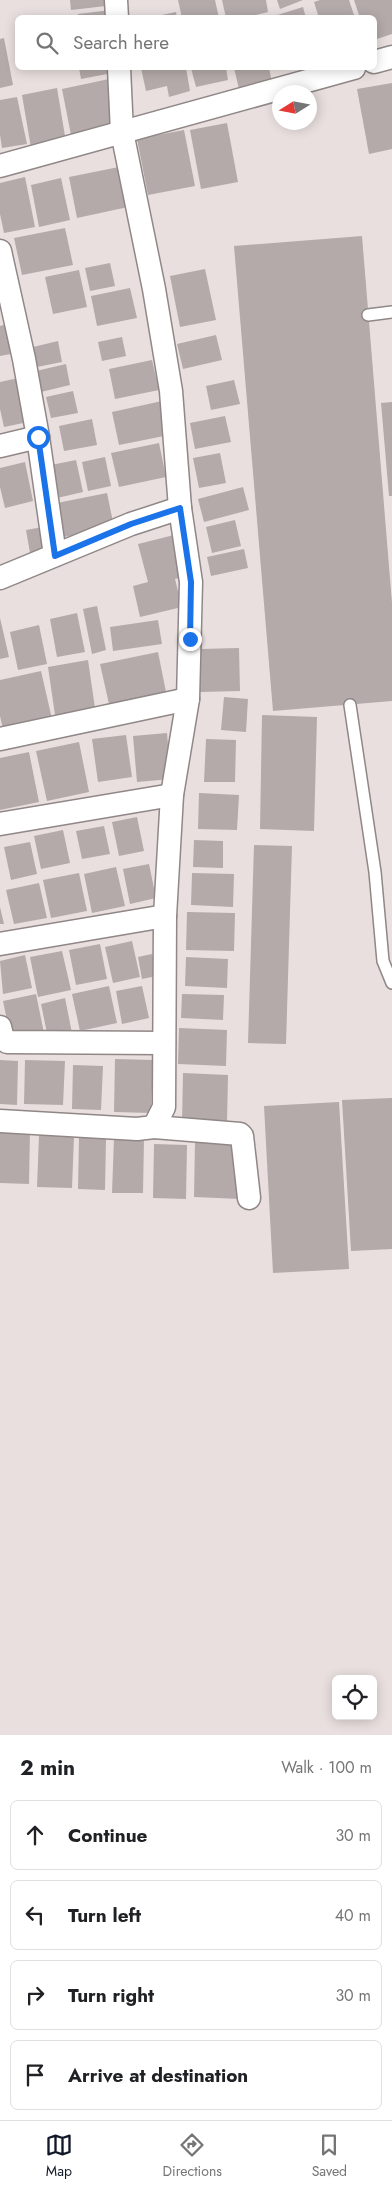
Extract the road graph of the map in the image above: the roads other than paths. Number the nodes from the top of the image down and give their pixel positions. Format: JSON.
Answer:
{"nodes":[{"id":1,"x":116,"y":0,"type":"edge"},
{"id":2,"x":117,"y":15,"type":"edge"},
{"id":3,"x":392,"y":57,"type":"edge"},
{"id":4,"x":377,"y":61,"type":"edge"},
{"id":5,"x":119,"y":70,"type":"edge"},
{"id":6,"x":347,"y":70,"type":"edge"},
{"id":7,"x":122,"y":132,"type":"junction"},
{"id":8,"x":0,"y":166,"type":"edge"},
{"id":9,"x":0,"y":250,"type":"edge"},
{"id":10,"x":392,"y":312,"type":"edge"},
{"id":11,"x":368,"y":315,"type":"dead end"},
{"id":12,"x":38,"y":437,"type":"junction"},
{"id":13,"x":0,"y":446,"type":"edge"},
{"id":14,"x":180,"y":508,"type":"junction"},
{"id":15,"x":55,"y":556,"type":"junction"},
{"id":16,"x":0,"y":578,"type":"edge"},
{"id":17,"x":188,"y":699,"type":"junction"},
{"id":18,"x":350,"y":705,"type":"dead end"},
{"id":19,"x":0,"y":739,"type":"edge"},
{"id":20,"x":172,"y":795,"type":"junction"},
{"id":21,"x":0,"y":824,"type":"edge"},
{"id":22,"x":166,"y":916,"type":"junction"},
{"id":23,"x":0,"y":944,"type":"edge"},
{"id":24,"x":392,"y":983,"type":"edge"},
{"id":25,"x":0,"y":1027,"type":"edge"},
{"id":26,"x":164,"y":1044,"type":"junction"},
{"id":27,"x":0,"y":1121,"type":"edge"},
{"id":28,"x":154,"y":1126,"type":"junction"},
{"id":29,"x":249,"y":1198,"type":"dead end"}],
"edges":[{"from":1,"to":2,"type":"street"},
{"from":3,"to":4,"type":"street"},
{"from":5,"to":7,"type":"street"},
{"from":6,"to":7,"type":"street"},
{"from":7,"to":8,"type":"street"},
{"from":7,"to":14,"type":"street"},
{"from":9,"to":12,"type":"street"},
{"from":10,"to":11,"type":"lane"},
{"from":12,"to":13,"type":"street"},
{"from":12,"to":15,"type":"street"},
{"from":14,"to":15,"type":"street"},
{"from":14,"to":17,"type":"street"},
{"from":15,"to":16,"type":"street"},
{"from":17,"to":19,"type":"street"},
{"from":17,"to":20,"type":"street"},
{"from":18,"to":24,"type":"lane"},
{"from":20,"to":21,"type":"street"},
{"from":20,"to":22,"type":"street"},
{"from":22,"to":23,"type":"street"},
{"from":22,"to":26,"type":"street"},
{"from":25,"to":26,"type":"street"},
{"from":26,"to":28,"type":"street"},
{"from":27,"to":28,"type":"street"},
{"from":28,"to":29,"type":"street"}]}
